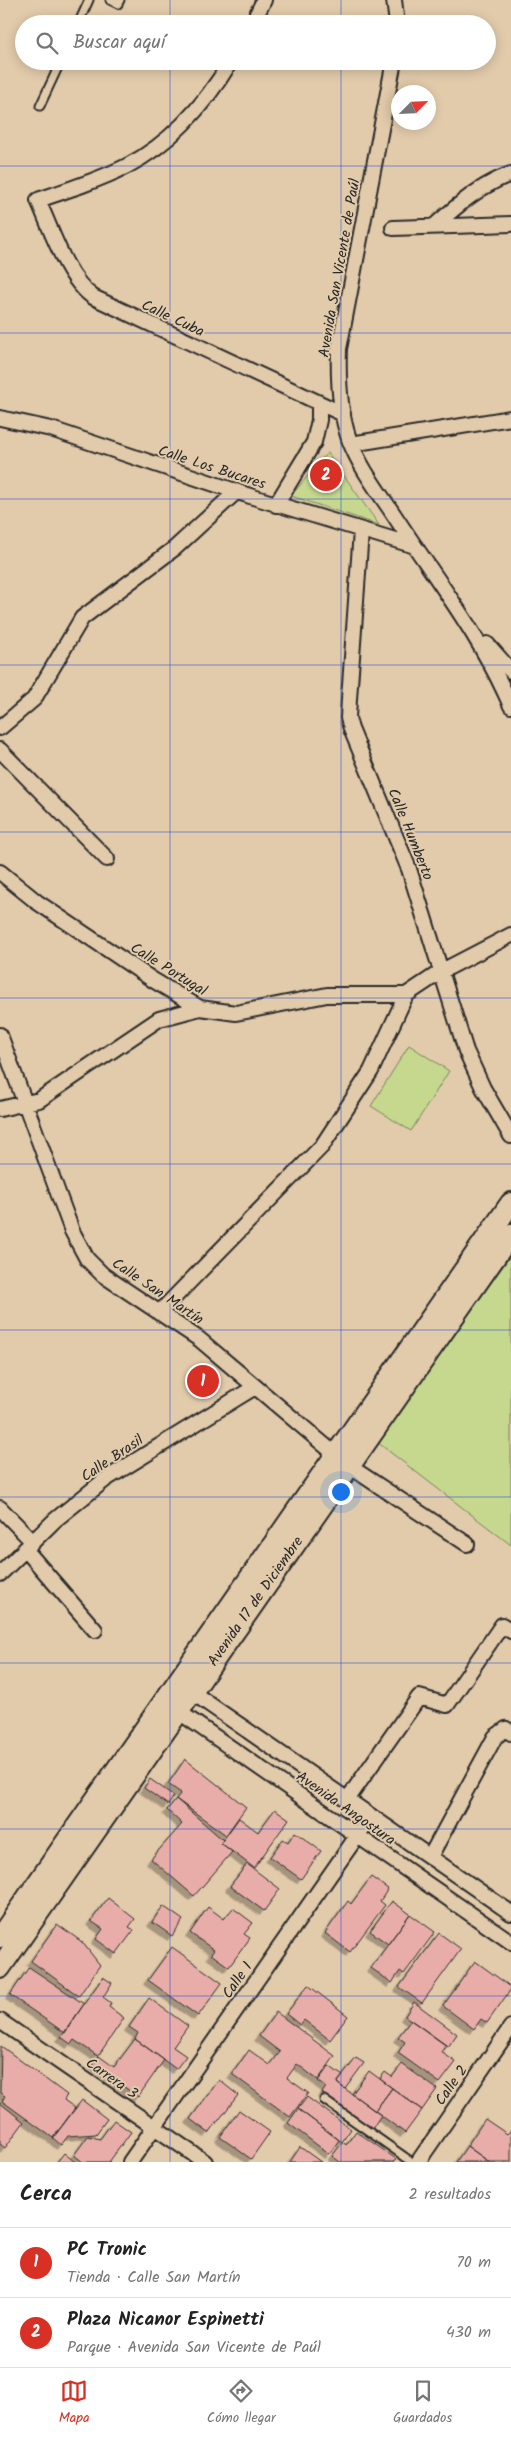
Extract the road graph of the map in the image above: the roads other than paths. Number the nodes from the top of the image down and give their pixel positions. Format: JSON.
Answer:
{"nodes":[{"id":1,"x":89,"y":0,"type":"edge"},
{"id":2,"x":110,"y":0,"type":"edge"},
{"id":3,"x":120,"y":0,"type":"edge"},
{"id":4,"x":264,"y":0,"type":"edge"},
{"id":5,"x":396,"y":1,"type":"edge"},
{"id":6,"x":82,"y":15,"type":"edge"},
{"id":7,"x":256,"y":15,"type":"edge"},
{"id":8,"x":397,"y":15,"type":"edge"},
{"id":9,"x":57,"y":70,"type":"edge"},
{"id":10,"x":225,"y":70,"type":"edge"},
{"id":11,"x":392,"y":70,"type":"edge"},
{"id":12,"x":40,"y":106,"type":"dead end"},
{"id":13,"x":511,"y":174,"type":"edge"},
{"id":14,"x":511,"y":224,"type":"edge"},
{"id":15,"x":433,"y":227,"type":"junction"},
{"id":16,"x":393,"y":228,"type":"dead end"},
{"id":17,"x":319,"y":403,"type":"junction"},
{"id":18,"x":343,"y":414,"type":"junction"},
{"id":19,"x":0,"y":418,"type":"edge"},
{"id":20,"x":511,"y":418,"type":"edge"},
{"id":21,"x":351,"y":444,"type":"junction"},
{"id":22,"x":236,"y":492,"type":"junction"},
{"id":23,"x":276,"y":505,"type":"junction"},
{"id":24,"x":362,"y":531,"type":"junction"},
{"id":25,"x":415,"y":546,"type":"junction"},
{"id":26,"x":468,"y":623,"type":"junction"},
{"id":27,"x":511,"y":671,"type":"edge"},
{"id":28,"x":511,"y":706,"type":"edge"},
{"id":29,"x":0,"y":728,"type":"edge"},
{"id":30,"x":0,"y":750,"type":"edge"},
{"id":31,"x":107,"y":860,"type":"dead end"},
{"id":32,"x":0,"y":872,"type":"edge"},
{"id":33,"x":511,"y":935,"type":"edge"},
{"id":34,"x":442,"y":971,"type":"junction"},
{"id":35,"x":406,"y":995,"type":"junction"},
{"id":36,"x":200,"y":1008,"type":"junction"},
{"id":37,"x":0,"y":1035,"type":"edge"},
{"id":38,"x":26,"y":1104,"type":"junction"},
{"id":39,"x":0,"y":1109,"type":"edge"},
{"id":40,"x":511,"y":1136,"type":"edge"},
{"id":41,"x":511,"y":1203,"type":"edge"},
{"id":42,"x":511,"y":1234,"type":"edge"},
{"id":43,"x":159,"y":1313,"type":"junction"},
{"id":44,"x":255,"y":1387,"type":"junction"},
{"id":45,"x":342,"y":1460,"type":"junction"},
{"id":46,"x":0,"y":1508,"type":"edge"},
{"id":47,"x":467,"y":1544,"type":"dead end"},
{"id":48,"x":29,"y":1545,"type":"junction"},
{"id":49,"x":0,"y":1574,"type":"edge"},
{"id":50,"x":95,"y":1630,"type":"dead end"},
{"id":51,"x":511,"y":1631,"type":"edge"},
{"id":52,"x":184,"y":1687,"type":"junction"},
{"id":53,"x":171,"y":1706,"type":"junction"},
{"id":54,"x":511,"y":1733,"type":"edge"},
{"id":55,"x":347,"y":1800,"type":"junction"},
{"id":56,"x":371,"y":1816,"type":"junction"},
{"id":57,"x":357,"y":1836,"type":"junction"},
{"id":58,"x":430,"y":1857,"type":"junction"},
{"id":59,"x":511,"y":1913,"type":"edge"},
{"id":60,"x":0,"y":1937,"type":"edge"},
{"id":61,"x":511,"y":1942,"type":"edge"},
{"id":62,"x":0,"y":1968,"type":"edge"},
{"id":63,"x":0,"y":2021,"type":"edge"},
{"id":64,"x":511,"y":2027,"type":"edge"},
{"id":65,"x":324,"y":2100,"type":"dead end"},
{"id":66,"x":154,"y":2127,"type":"junction"},
{"id":67,"x":130,"y":2162,"type":"edge"},
{"id":68,"x":205,"y":2162,"type":"edge"},
{"id":69,"x":412,"y":2162,"type":"edge"},
{"id":70,"x":418,"y":2162,"type":"edge"}],
"edges":[{"from":1,"to":6,"type":"lane"},
{"from":2,"to":3,"type":"lane"},
{"from":4,"to":7,"type":"street"},
{"from":5,"to":8,"type":"street"},
{"from":9,"to":12,"type":"lane"},
{"from":10,"to":17,"type":"street","name":"Calle Cuba"},
{"from":11,"to":18,"type":"street","name":"Avenida San Vicente de Paúl"},
{"from":13,"to":15,"type":"street"},
{"from":14,"to":15,"type":"street"},
{"from":15,"to":16,"type":"street"},
{"from":17,"to":18,"type":"street","name":"Calle Cuba"},
{"from":17,"to":23,"type":"street"},
{"from":18,"to":21,"type":"street","name":"Avenida San Vicente de Paúl"},
{"from":19,"to":22,"type":"street","name":"Calle Los Bucares"},
{"from":20,"to":21,"type":"street"},
{"from":21,"to":25,"type":"street","name":"Avenida San Vicente de Paúl"},
{"from":22,"to":23,"type":"street","name":"Calle Los Bucares"},
{"from":22,"to":29,"type":"street"},
{"from":23,"to":24,"type":"street","name":"Calle Los Bucares"},
{"from":24,"to":25,"type":"street","name":"Calle Los Bucares"},
{"from":24,"to":34,"type":"street","name":"Calle Humberto"},
{"from":25,"to":26,"type":"street","name":"Avenida San Vicente de Paúl"},
{"from":26,"to":27,"type":"street"},
{"from":26,"to":28,"type":"street","name":"Avenida San Vicente de Paúl"},
{"from":30,"to":31,"type":"street"},
{"from":32,"to":36,"type":"street","name":"Calle Portugal"},
{"from":33,"to":34,"type":"street"},
{"from":34,"to":35,"type":"street"},
{"from":34,"to":40,"type":"street","name":"Calle Humberto"},
{"from":35,"to":36,"type":"street","name":"Calle Portugal"},
{"from":35,"to":43,"type":"street"},
{"from":36,"to":38,"type":"street"},
{"from":37,"to":38,"type":"street","name":"Calle San Martín"},
{"from":38,"to":39,"type":"street"},
{"from":38,"to":43,"type":"street","name":"Calle San Martín"},
{"from":41,"to":45,"type":"street","name":"Avenida 17 de Diciembre"},
{"from":42,"to":45,"type":"street","name":"Avenida 17 de Diciembre"},
{"from":43,"to":44,"type":"street","name":"Calle San Martín"},
{"from":44,"to":45,"type":"street","name":"Calle San Martín"},
{"from":44,"to":48,"type":"street","name":"Calle Brasil"},
{"from":45,"to":47,"type":"street","name":"Calle San Martín"},
{"from":45,"to":52,"type":"street","name":"Avenida 17 de Diciembre"},
{"from":46,"to":48,"type":"street"},
{"from":48,"to":49,"type":"street","name":"Calle Brasil"},
{"from":48,"to":50,"type":"street"},
{"from":51,"to":55,"type":"street"},
{"from":52,"to":53,"type":"street","name":"Avenida 17 de Diciembre"},
{"from":52,"to":55,"type":"street","name":"Avenida Angostura"},
{"from":53,"to":57,"type":"street","name":"Avenida Angostura"},
{"from":53,"to":60,"type":"street","name":"Avenida 17 de Diciembre"},
{"from":53,"to":62,"type":"street","name":"Avenida 17 de Diciembre"},
{"from":54,"to":58,"type":"street"},
{"from":55,"to":56,"type":"street","name":"Avenida Angostura"},
{"from":56,"to":57,"type":"street","name":"Calle 1"},
{"from":56,"to":58,"type":"street","name":"Avenida Angostura"},
{"from":57,"to":61,"type":"street","name":"Avenida Angostura"},
{"from":57,"to":66,"type":"street","name":"Calle 1"},
{"from":58,"to":59,"type":"street","name":"Avenida Angostura"},
{"from":63,"to":66,"type":"street","name":"Carrera 3"},
{"from":64,"to":70,"type":"street","name":"Calle 2"},
{"from":65,"to":69,"type":"lane"},
{"from":66,"to":67,"type":"street","name":"Calle 1"},
{"from":66,"to":68,"type":"street","name":"Carrera 3"}]}
